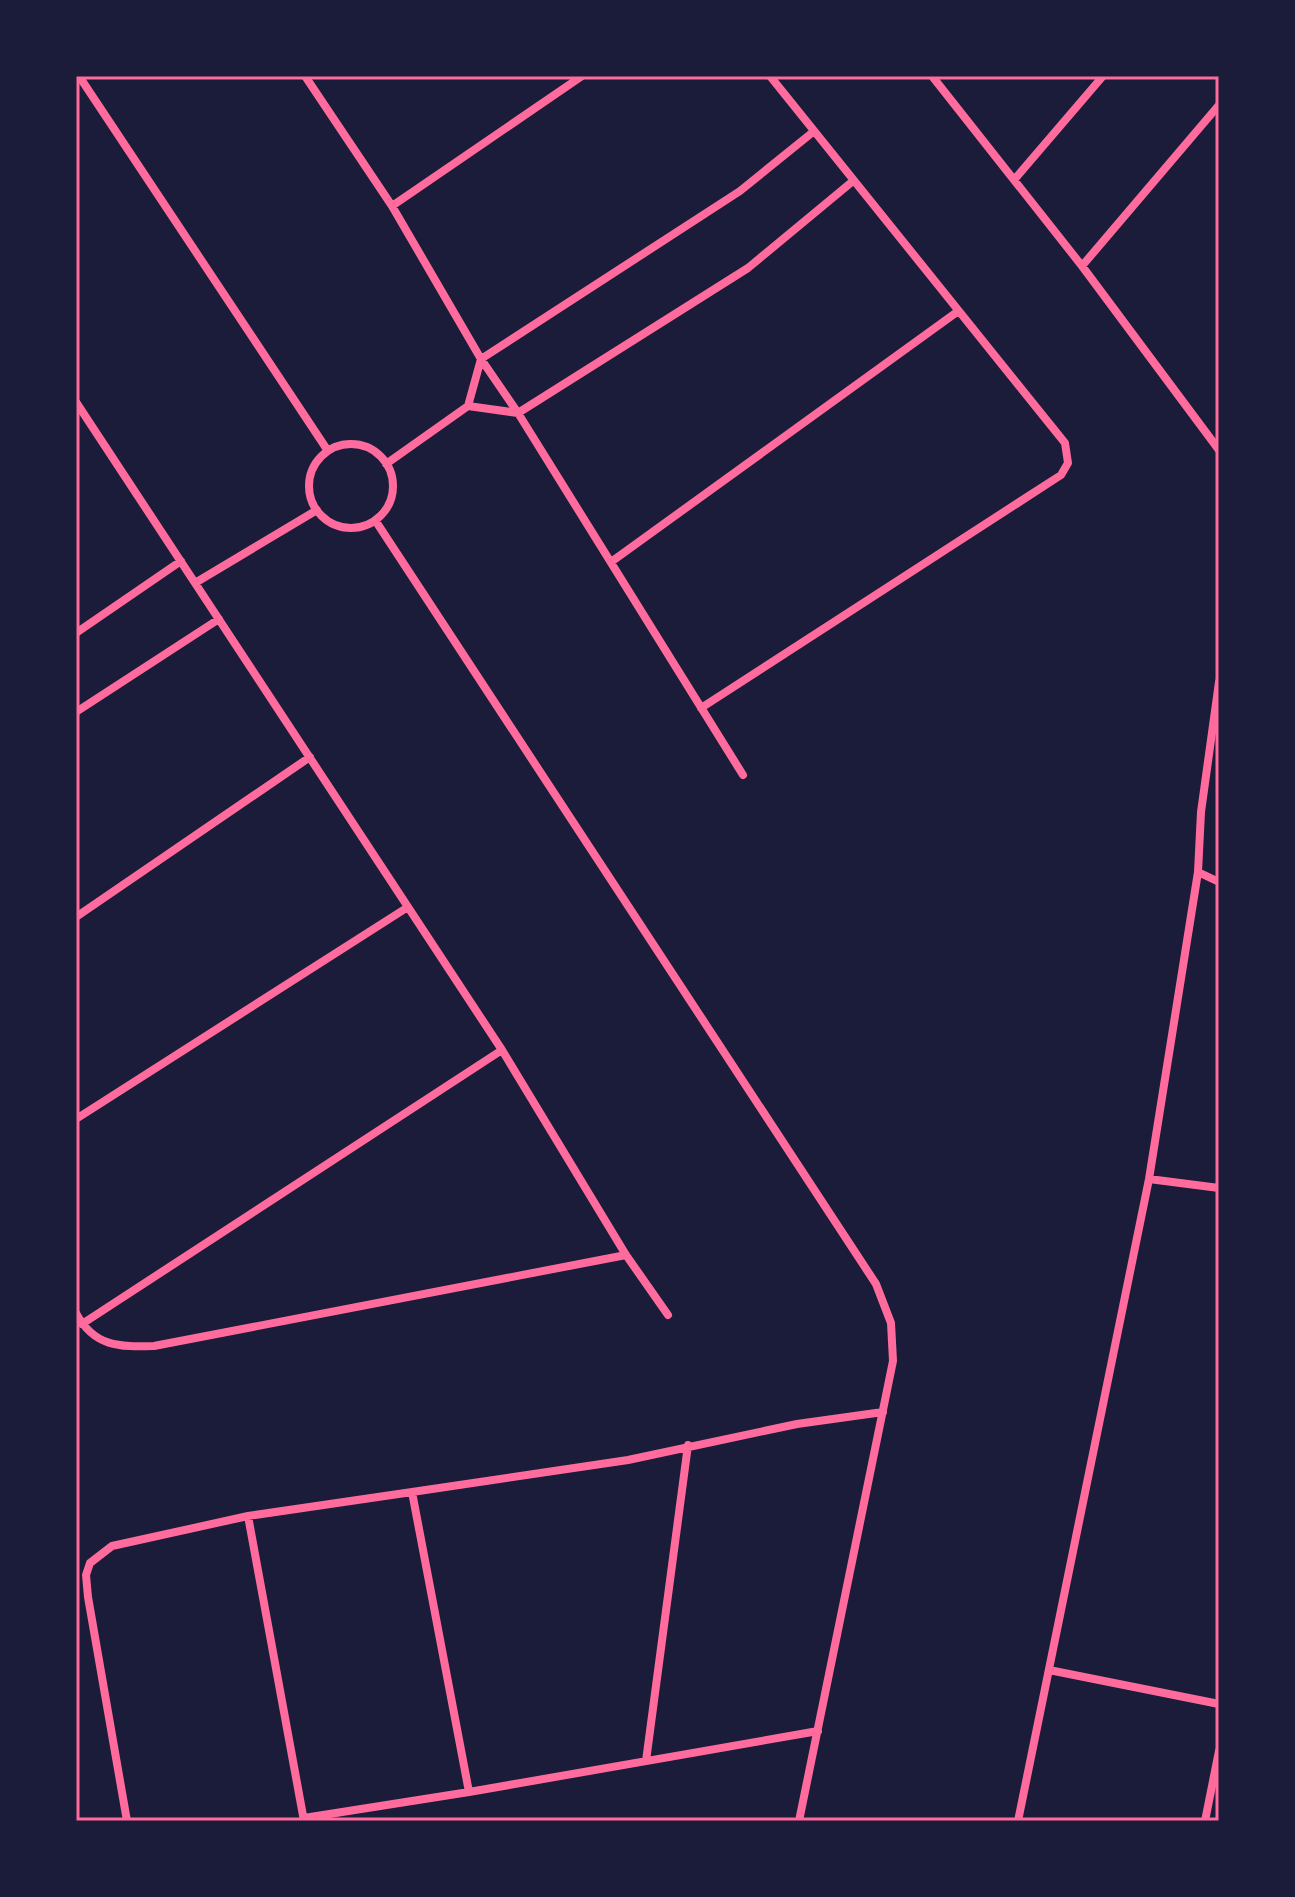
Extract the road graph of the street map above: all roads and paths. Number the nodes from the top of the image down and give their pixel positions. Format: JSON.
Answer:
{"nodes":[{"id":1,"x":79,"y":76,"type":"edge"},
{"id":2,"x":305,"y":76,"type":"edge"},
{"id":3,"x":582,"y":76,"type":"edge"},
{"id":4,"x":770,"y":76,"type":"edge"},
{"id":5,"x":932,"y":76,"type":"edge"},
{"id":6,"x":1103,"y":76,"type":"edge"},
{"id":7,"x":1219,"y":105,"type":"edge"},
{"id":8,"x":813,"y":132,"type":"junction"},
{"id":9,"x":1014,"y":180,"type":"junction"},
{"id":10,"x":853,"y":181,"type":"junction"},
{"id":11,"x":392,"y":206,"type":"junction"},
{"id":12,"x":1082,"y":266,"type":"junction"},
{"id":13,"x":957,"y":312,"type":"junction"},
{"id":14,"x":481,"y":359,"type":"junction"},
{"id":15,"x":76,"y":402,"type":"edge"},
{"id":16,"x":468,"y":406,"type":"junction"},
{"id":17,"x":518,"y":413,"type":"junction"},
{"id":18,"x":85,"y":416,"type":"junction"},
{"id":19,"x":76,"y":423,"type":"edge"},
{"id":20,"x":1219,"y":450,"type":"edge"},
{"id":21,"x":328,"y":451,"type":"junction"},
{"id":22,"x":386,"y":464,"type":"junction"},
{"id":23,"x":317,"y":510,"type":"junction"},
{"id":24,"x":375,"y":520,"type":"junction"},
{"id":25,"x":181,"y":561,"type":"junction"},
{"id":26,"x":611,"y":562,"type":"junction"},
{"id":27,"x":195,"y":583,"type":"junction"},
{"id":28,"x":219,"y":619,"type":"junction"},
{"id":29,"x":76,"y":633,"type":"edge"},
{"id":30,"x":1219,"y":682,"type":"edge"},
{"id":31,"x":701,"y":708,"type":"junction"},
{"id":32,"x":76,"y":712,"type":"edge"},
{"id":33,"x":310,"y":757,"type":"junction"},
{"id":34,"x":743,"y":775,"type":"dead end"},
{"id":35,"x":1198,"y":872,"type":"junction"},
{"id":36,"x":1219,"y":882,"type":"edge"},
{"id":37,"x":408,"y":907,"type":"junction"},
{"id":38,"x":76,"y":917,"type":"edge"},
{"id":39,"x":502,"y":1050,"type":"junction"},
{"id":40,"x":76,"y":1119,"type":"edge"},
{"id":41,"x":1149,"y":1179,"type":"junction"},
{"id":42,"x":1219,"y":1188,"type":"edge"},
{"id":43,"x":626,"y":1255,"type":"junction"},
{"id":44,"x":76,"y":1313,"type":"edge"},
{"id":45,"x":668,"y":1315,"type":"dead end"},
{"id":46,"x":82,"y":1324,"type":"junction"},
{"id":47,"x":883,"y":1412,"type":"junction"},
{"id":48,"x":688,"y":1445,"type":"junction"},
{"id":49,"x":412,"y":1492,"type":"junction"},
{"id":50,"x":248,"y":1516,"type":"junction"},
{"id":51,"x":1049,"y":1670,"type":"junction"},
{"id":52,"x":1219,"y":1704,"type":"edge"},
{"id":53,"x":818,"y":1731,"type":"junction"},
{"id":54,"x":1219,"y":1751,"type":"edge"},
{"id":55,"x":646,"y":1761,"type":"junction"},
{"id":56,"x":469,"y":1792,"type":"junction"},
{"id":57,"x":304,"y":1819,"type":"edge"},
{"id":58,"x":127,"y":1821,"type":"edge"},
{"id":59,"x":799,"y":1821,"type":"edge"},
{"id":60,"x":1018,"y":1821,"type":"edge"},
{"id":61,"x":1205,"y":1821,"type":"edge"}],
"edges":[{"from":1,"to":21,"type":"street"},
{"from":2,"to":11,"type":"street"},
{"from":3,"to":11,"type":"street"},
{"from":4,"to":8,"type":"street"},
{"from":5,"to":9,"type":"street"},
{"from":6,"to":9,"type":"street"},
{"from":7,"to":12,"type":"street"},
{"from":8,"to":10,"type":"street"},
{"from":8,"to":14,"type":"street"},
{"from":9,"to":12,"type":"street"},
{"from":10,"to":13,"type":"street"},
{"from":10,"to":17,"type":"street"},
{"from":11,"to":14,"type":"street"},
{"from":12,"to":20,"type":"street"},
{"from":13,"to":26,"type":"street"},
{"from":13,"to":31,"type":"street"},
{"from":14,"to":16,"type":"street"},
{"from":14,"to":17,"type":"street"},
{"from":15,"to":18,"type":"street"},
{"from":16,"to":17,"type":"street"},
{"from":16,"to":22,"type":"street"},
{"from":17,"to":26,"type":"street"},
{"from":18,"to":19,"type":"street"},
{"from":18,"to":25,"type":"street"},
{"from":21,"to":22,"type":"street"},
{"from":21,"to":23,"type":"street"},
{"from":22,"to":24,"type":"street"},
{"from":23,"to":24,"type":"street"},
{"from":23,"to":27,"type":"street"},
{"from":24,"to":47,"type":"street"},
{"from":25,"to":27,"type":"street"},
{"from":25,"to":29,"type":"street"},
{"from":26,"to":31,"type":"street"},
{"from":27,"to":28,"type":"street"},
{"from":28,"to":32,"type":"street"},
{"from":28,"to":33,"type":"street"},
{"from":30,"to":35,"type":"street"},
{"from":31,"to":34,"type":"street"},
{"from":33,"to":37,"type":"street"},
{"from":33,"to":38,"type":"street"},
{"from":35,"to":36,"type":"street"},
{"from":35,"to":41,"type":"street"},
{"from":37,"to":39,"type":"street"},
{"from":37,"to":40,"type":"street"},
{"from":39,"to":43,"type":"street"},
{"from":39,"to":46,"type":"street"},
{"from":41,"to":42,"type":"street"},
{"from":41,"to":51,"type":"street"},
{"from":43,"to":45,"type":"street"},
{"from":43,"to":46,"type":"street"},
{"from":44,"to":46,"type":"street"},
{"from":47,"to":48,"type":"street"},
{"from":47,"to":53,"type":"street"},
{"from":48,"to":49,"type":"street"},
{"from":48,"to":55,"type":"street"},
{"from":49,"to":50,"type":"street"},
{"from":49,"to":56,"type":"street"},
{"from":50,"to":57,"type":"street"},
{"from":50,"to":58,"type":"street"},
{"from":51,"to":52,"type":"street"},
{"from":51,"to":60,"type":"street"},
{"from":53,"to":55,"type":"street"},
{"from":53,"to":59,"type":"street"},
{"from":54,"to":61,"type":"street"},
{"from":55,"to":56,"type":"street"},
{"from":56,"to":57,"type":"street"}]}
